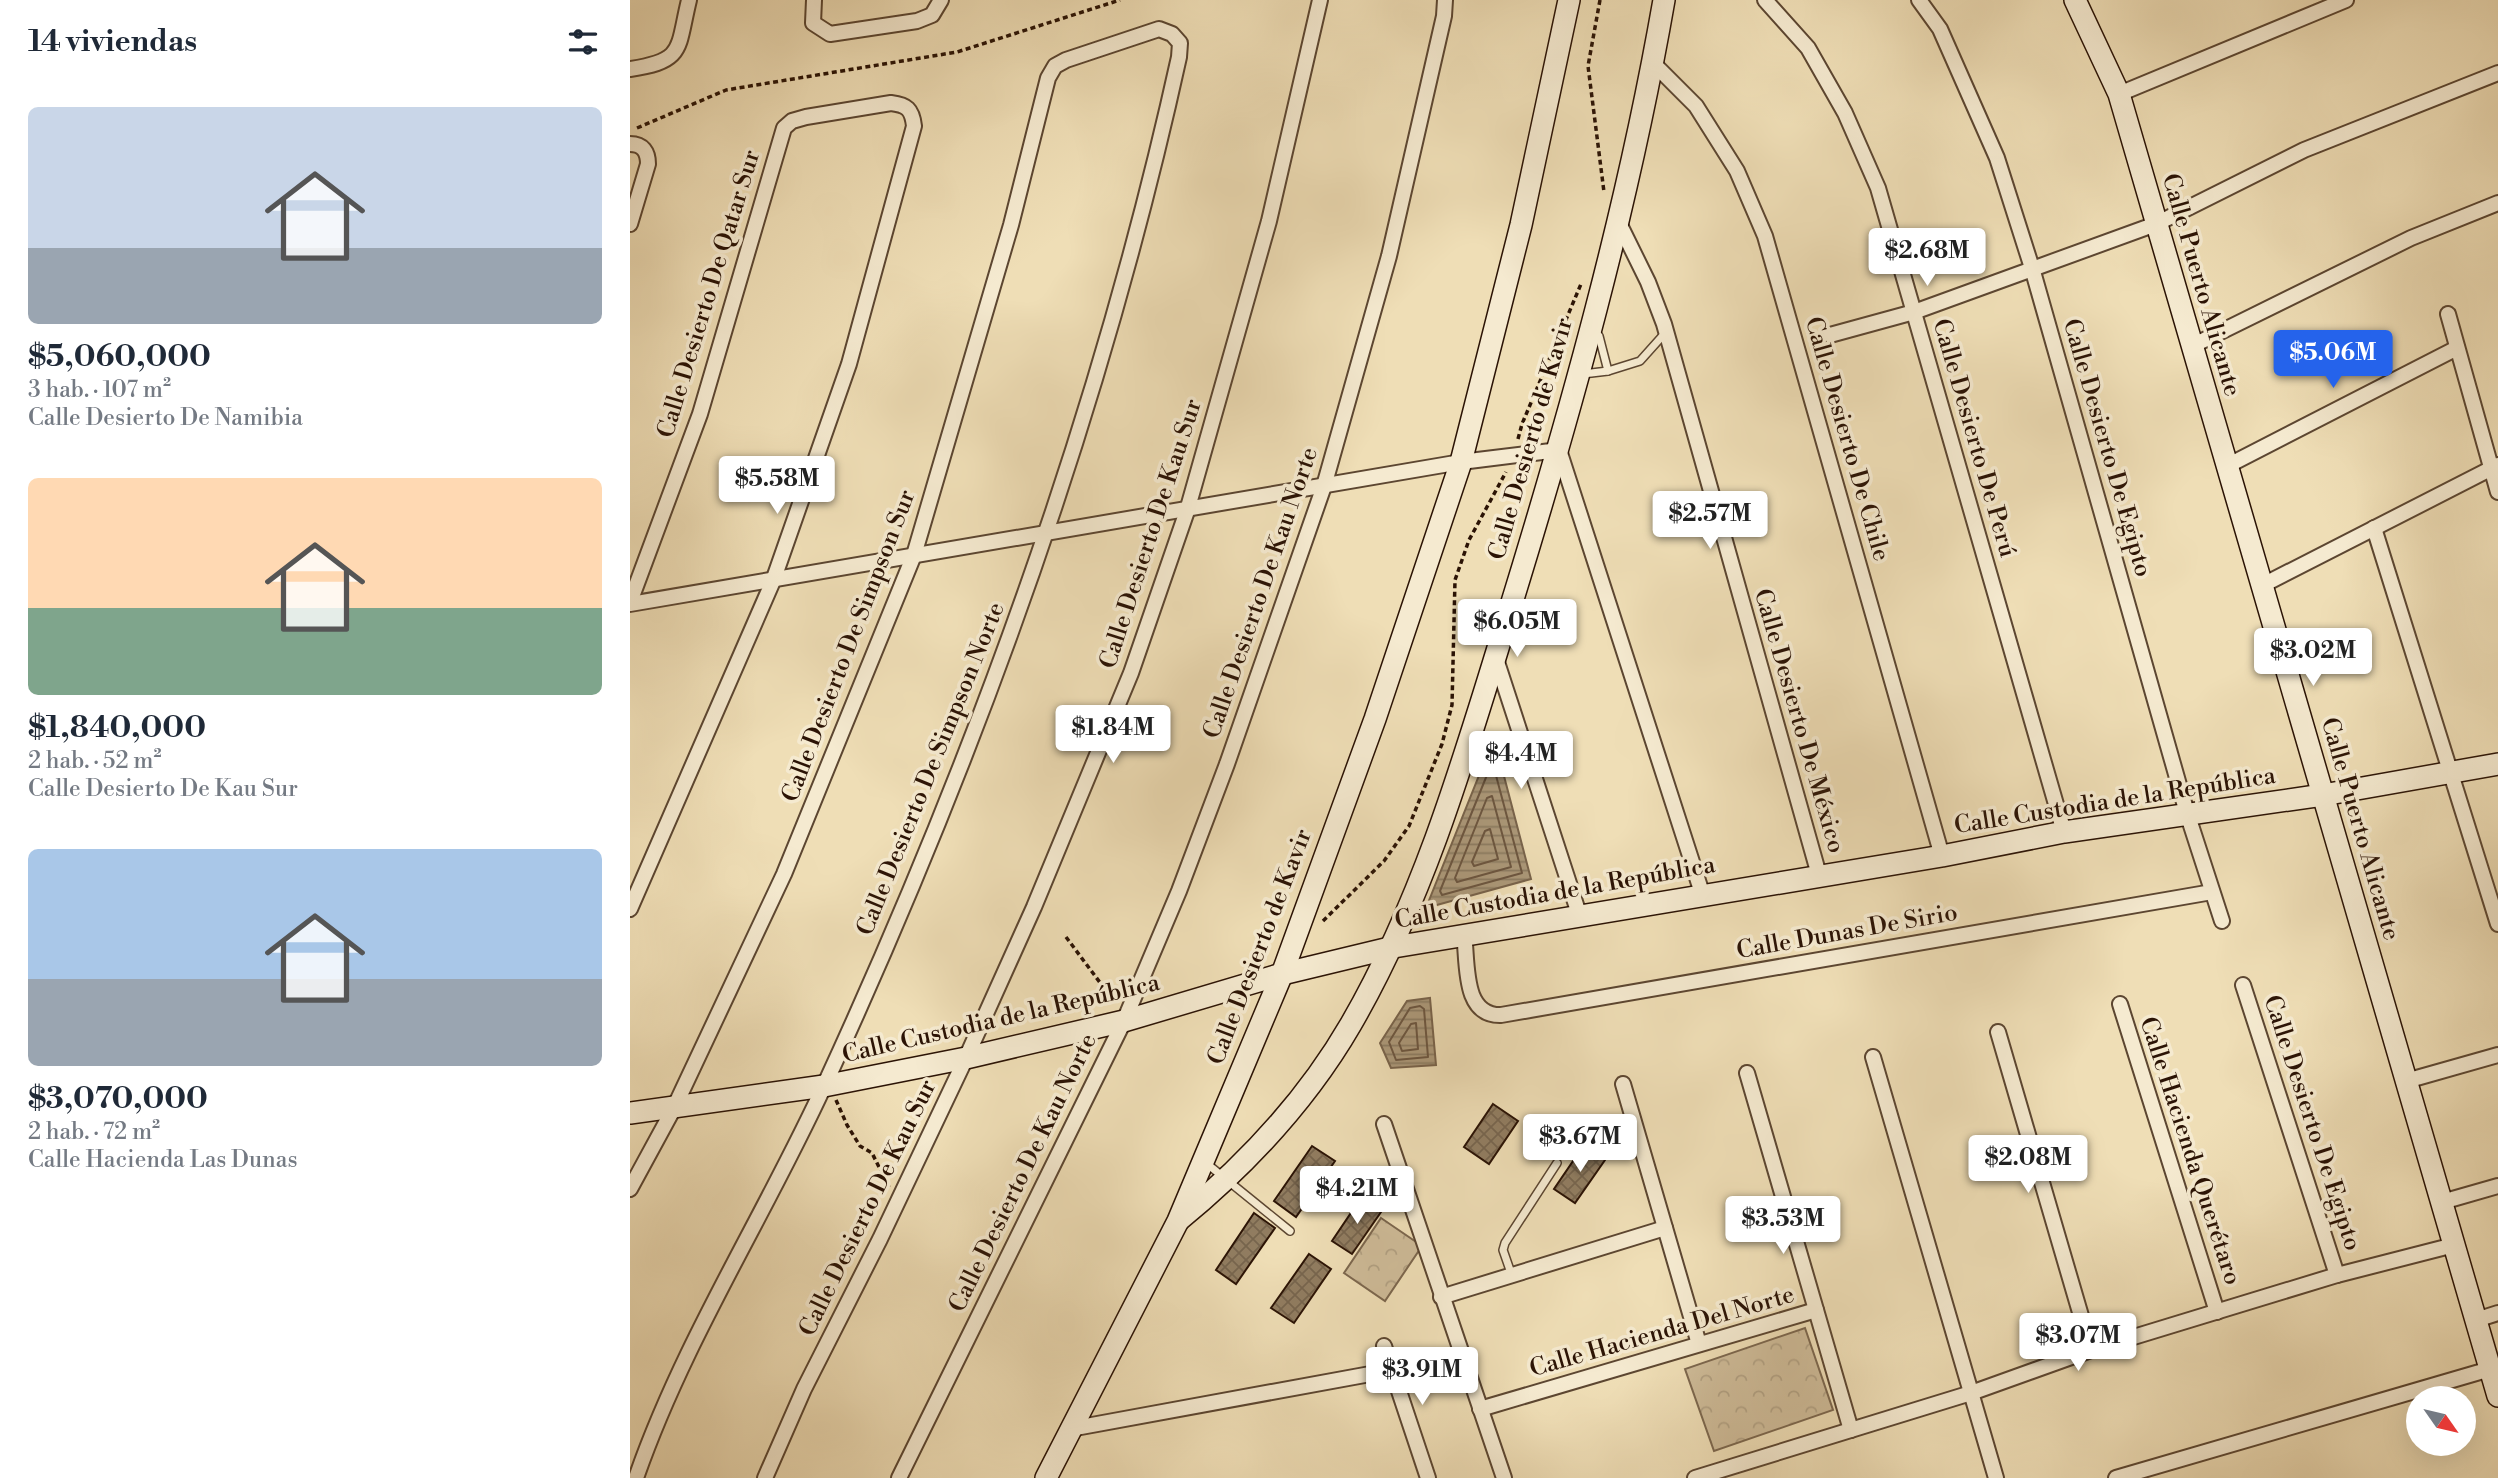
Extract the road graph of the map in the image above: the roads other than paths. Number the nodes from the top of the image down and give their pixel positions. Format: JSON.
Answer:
{"nodes":[{"id":1,"x":689,"y":0,"type":"edge"},
{"id":2,"x":814,"y":0,"type":"edge"},
{"id":3,"x":1320,"y":0,"type":"edge"},
{"id":4,"x":1445,"y":0,"type":"edge"},
{"id":5,"x":1569,"y":0,"type":"edge"},
{"id":6,"x":1664,"y":0,"type":"edge"},
{"id":7,"x":1765,"y":0,"type":"edge"},
{"id":8,"x":1919,"y":0,"type":"edge"},
{"id":9,"x":2074,"y":0,"type":"edge"},
{"id":10,"x":2346,"y":0,"type":"edge"},
{"id":11,"x":940,"y":2,"type":"edge"},
{"id":12,"x":1180,"y":43,"type":"joint"},
{"id":13,"x":1653,"y":63,"type":"junction"},
{"id":14,"x":630,"y":69,"type":"edge"},
{"id":15,"x":2498,"y":73,"type":"edge"},
{"id":16,"x":2119,"y":94,"type":"junction"},
{"id":17,"x":630,"y":144,"type":"edge"},
{"id":18,"x":2498,"y":203,"type":"edge"},
{"id":19,"x":1618,"y":221,"type":"junction"},
{"id":20,"x":630,"y":224,"type":"edge"},
{"id":21,"x":2156,"y":224,"type":"junction"},
{"id":22,"x":2032,"y":268,"type":"junction"},
{"id":23,"x":1914,"y":312,"type":"junction"},
{"id":24,"x":2448,"y":314,"type":"dead end"},
{"id":25,"x":1590,"y":328,"type":"junction"},
{"id":26,"x":1666,"y":331,"type":"junction"},
{"id":27,"x":1830,"y":335,"type":"dead end"},
{"id":28,"x":2192,"y":346,"type":"junction"},
{"id":29,"x":2457,"y":348,"type":"junction"},
{"id":30,"x":1608,"y":371,"type":"junction"},
{"id":31,"x":1578,"y":375,"type":"junction"},
{"id":32,"x":1559,"y":450,"type":"junction"},
{"id":33,"x":1461,"y":462,"type":"junction"},
{"id":34,"x":2227,"y":466,"type":"junction"},
{"id":35,"x":2494,"y":466,"type":"edge"},
{"id":36,"x":1324,"y":485,"type":"junction"},
{"id":37,"x":2498,"y":492,"type":"edge"},
{"id":38,"x":1186,"y":511,"type":"junction"},
{"id":39,"x":2374,"y":528,"type":"junction"},
{"id":40,"x":1048,"y":534,"type":"junction"},
{"id":41,"x":914,"y":555,"type":"junction"},
{"id":42,"x":773,"y":581,"type":"junction"},
{"id":43,"x":2261,"y":586,"type":"junction"},
{"id":44,"x":630,"y":603,"type":"edge"},
{"id":45,"x":1495,"y":657,"type":"junction"},
{"id":46,"x":2498,"y":764,"type":"edge"},
{"id":47,"x":2453,"y":772,"type":"junction"},
{"id":48,"x":2323,"y":796,"type":"junction"},
{"id":49,"x":2187,"y":813,"type":"junction"},
{"id":50,"x":2064,"y":832,"type":"junction"},
{"id":51,"x":1941,"y":856,"type":"junction"},
{"id":52,"x":1819,"y":875,"type":"junction"},
{"id":53,"x":2212,"y":892,"type":"junction"},
{"id":54,"x":1702,"y":893,"type":"junction"},
{"id":55,"x":630,"y":909,"type":"edge"},
{"id":56,"x":1579,"y":914,"type":"junction"},
{"id":57,"x":2222,"y":921,"type":"dead end"},
{"id":58,"x":2498,"y":924,"type":"edge"},
{"id":59,"x":1464,"y":934,"type":"junction"},
{"id":60,"x":1394,"y":947,"type":"junction"},
{"id":61,"x":1282,"y":974,"type":"junction"},
{"id":62,"x":2243,"y":985,"type":"dead end"},
{"id":63,"x":2120,"y":1004,"type":"dead end"},
{"id":64,"x":1127,"y":1012,"type":"junction"},
{"id":65,"x":1998,"y":1032,"type":"dead end"},
{"id":66,"x":2498,"y":1055,"type":"edge"},
{"id":67,"x":1873,"y":1057,"type":"dead end"},
{"id":68,"x":966,"y":1058,"type":"junction"},
{"id":69,"x":1747,"y":1073,"type":"dead end"},
{"id":70,"x":2406,"y":1081,"type":"junction"},
{"id":71,"x":1623,"y":1084,"type":"dead end"},
{"id":72,"x":829,"y":1085,"type":"junction"},
{"id":73,"x":674,"y":1108,"type":"junction"},
{"id":74,"x":630,"y":1113,"type":"edge"},
{"id":75,"x":1384,"y":1124,"type":"dead end"},
{"id":76,"x":1203,"y":1161,"type":"junction"},
{"id":77,"x":1557,"y":1163,"type":"dead end"},
{"id":78,"x":1228,"y":1180,"type":"junction"},
{"id":79,"x":2498,"y":1186,"type":"edge"},
{"id":80,"x":630,"y":1189,"type":"edge"},
{"id":81,"x":2442,"y":1202,"type":"junction"},
{"id":82,"x":1178,"y":1221,"type":"junction"},
{"id":83,"x":1665,"y":1228,"type":"junction"},
{"id":84,"x":1290,"y":1231,"type":"dead end"},
{"id":85,"x":2454,"y":1245,"type":"junction"},
{"id":86,"x":1511,"y":1273,"type":"junction"},
{"id":87,"x":2337,"y":1275,"type":"junction"},
{"id":88,"x":1441,"y":1297,"type":"junction"},
{"id":89,"x":1816,"y":1310,"type":"junction"},
{"id":90,"x":2217,"y":1312,"type":"junction"},
{"id":91,"x":2498,"y":1313,"type":"edge"},
{"id":92,"x":2476,"y":1320,"type":"junction"},
{"id":93,"x":1699,"y":1344,"type":"junction"},
{"id":94,"x":1384,"y":1346,"type":"dead end"},
{"id":95,"x":2091,"y":1350,"type":"junction"},
{"id":96,"x":2490,"y":1369,"type":"junction"},
{"id":97,"x":1391,"y":1370,"type":"junction"},
{"id":98,"x":1971,"y":1393,"type":"junction"},
{"id":99,"x":2498,"y":1396,"type":"edge"},
{"id":100,"x":1480,"y":1409,"type":"junction"},
{"id":101,"x":1070,"y":1429,"type":"junction"},
{"id":102,"x":1851,"y":1430,"type":"junction"},
{"id":103,"x":636,"y":1478,"type":"edge"},
{"id":104,"x":765,"y":1478,"type":"edge"},
{"id":105,"x":899,"y":1478,"type":"edge"},
{"id":106,"x":1046,"y":1478,"type":"edge"},
{"id":107,"x":1428,"y":1478,"type":"edge"},
{"id":108,"x":1504,"y":1478,"type":"edge"},
{"id":109,"x":1695,"y":1478,"type":"edge"},
{"id":110,"x":1996,"y":1478,"type":"edge"},
{"id":111,"x":2116,"y":1478,"type":"edge"}],
"edges":[{"from":1,"to":14,"type":"street"},
{"from":2,"to":11,"type":"street"},
{"from":3,"to":38,"type":"street","name":"Calle Desierto De Kau Sur"},
{"from":4,"to":36,"type":"street","name":"Calle Desierto De Kau Norte"},
{"from":5,"to":33,"type":"street","name":"Calle Desierto de Kavir"},
{"from":6,"to":13,"type":"street","name":"Calle Desierto de Kavir"},
{"from":7,"to":23,"type":"street","name":"Calle Desierto De Perú"},
{"from":8,"to":22,"type":"street","name":"Calle Desierto De Egipto"},
{"from":9,"to":16,"type":"street","name":"Calle Puerto Alicante"},
{"from":10,"to":16,"type":"street"},
{"from":12,"to":40,"type":"street","name":"Calle Desierto De Simpson Norte"},
{"from":12,"to":41,"type":"street","name":"Calle Desierto De Simpson Sur"},
{"from":13,"to":19,"type":"street","name":"Calle Desierto de Kavir"},
{"from":13,"to":51,"type":"street","name":"Calle Desierto De Chile"},
{"from":15,"to":21,"type":"street"},
{"from":16,"to":21,"type":"street","name":"Calle Puerto Alicante"},
{"from":17,"to":20,"type":"street"},
{"from":18,"to":28,"type":"street"},
{"from":19,"to":25,"type":"street","name":"Calle Desierto de Kavir"},
{"from":19,"to":26,"type":"street","name":"Calle Desierto De México"},
{"from":21,"to":22,"type":"street"},
{"from":21,"to":28,"type":"street","name":"Calle Puerto Alicante"},
{"from":22,"to":23,"type":"street"},
{"from":22,"to":49,"type":"street","name":"Calle Desierto De Egipto"},
{"from":23,"to":27,"type":"street"},
{"from":23,"to":50,"type":"street","name":"Calle Desierto De Perú"},
{"from":24,"to":29,"type":"street"},
{"from":25,"to":30,"type":"lane"},
{"from":25,"to":31,"type":"street","name":"Calle Desierto de Kavir"},
{"from":26,"to":30,"type":"lane"},
{"from":26,"to":52,"type":"street","name":"Calle Desierto De México"},
{"from":28,"to":34,"type":"street","name":"Calle Puerto Alicante"},
{"from":29,"to":34,"type":"street"},
{"from":29,"to":35,"type":"street"},
{"from":30,"to":31,"type":"lane"},
{"from":31,"to":32,"type":"street","name":"Calle Desierto de Kavir"},
{"from":32,"to":33,"type":"street"},
{"from":32,"to":45,"type":"street","name":"Calle Desierto de Kavir"},
{"from":32,"to":54,"type":"street"},
{"from":33,"to":36,"type":"street"},
{"from":33,"to":61,"type":"street","name":"Calle Desierto de Kavir"},
{"from":34,"to":43,"type":"street","name":"Calle Puerto Alicante"},
{"from":35,"to":37,"type":"street"},
{"from":35,"to":39,"type":"street"},
{"from":36,"to":38,"type":"street"},
{"from":36,"to":64,"type":"street","name":"Calle Desierto De Kau Norte"},
{"from":38,"to":40,"type":"street"},
{"from":38,"to":68,"type":"street","name":"Calle Desierto De Kau Sur"},
{"from":39,"to":43,"type":"street"},
{"from":39,"to":47,"type":"street"},
{"from":40,"to":41,"type":"street"},
{"from":40,"to":72,"type":"street","name":"Calle Desierto De Simpson Norte"},
{"from":41,"to":42,"type":"street"},
{"from":41,"to":73,"type":"street","name":"Calle Desierto De Simpson Sur"},
{"from":42,"to":44,"type":"street"},
{"from":42,"to":44,"type":"street","name":"Calle Desierto De Qatar Sur"},
{"from":42,"to":55,"type":"street"},
{"from":43,"to":48,"type":"street","name":"Calle Puerto Alicante"},
{"from":45,"to":56,"type":"street"},
{"from":45,"to":60,"type":"street","name":"Calle Desierto de Kavir"},
{"from":46,"to":47,"type":"street","name":"Calle Custodia de la República"},
{"from":47,"to":48,"type":"street","name":"Calle Custodia de la República"},
{"from":47,"to":58,"type":"street"},
{"from":48,"to":49,"type":"street","name":"Calle Custodia de la República"},
{"from":48,"to":70,"type":"street","name":"Calle Puerto Alicante"},
{"from":49,"to":50,"type":"street","name":"Calle Custodia de la República"},
{"from":49,"to":53,"type":"street","name":"Calle Desierto De Egipto"},
{"from":50,"to":51,"type":"street","name":"Calle Custodia de la República"},
{"from":51,"to":52,"type":"street","name":"Calle Custodia de la República"},
{"from":52,"to":54,"type":"street","name":"Calle Custodia de la República"},
{"from":53,"to":57,"type":"street","name":"Calle Desierto De Egipto"},
{"from":53,"to":59,"type":"street","name":"Calle Dunas De Sirio"},
{"from":54,"to":56,"type":"street","name":"Calle Custodia de la República"},
{"from":56,"to":59,"type":"street","name":"Calle Custodia de la República"},
{"from":59,"to":60,"type":"street","name":"Calle Custodia de la República"},
{"from":60,"to":61,"type":"street","name":"Calle Custodia de la República"},
{"from":60,"to":78,"type":"street","name":"Calle Desierto de Kavir"},
{"from":61,"to":64,"type":"street","name":"Calle Custodia de la República"},
{"from":61,"to":76,"type":"street","name":"Calle Desierto de Kavir"},
{"from":62,"to":87,"type":"street","name":"Calle Desierto De Egipto"},
{"from":63,"to":90,"type":"street","name":"Calle Hacienda Querétaro"},
{"from":64,"to":68,"type":"street","name":"Calle Custodia de la República"},
{"from":64,"to":105,"type":"street","name":"Calle Desierto De Kau Norte"},
{"from":65,"to":95,"type":"street"},
{"from":66,"to":70,"type":"street"},
{"from":67,"to":98,"type":"street"},
{"from":68,"to":72,"type":"street","name":"Calle Custodia de la República"},
{"from":68,"to":104,"type":"street","name":"Calle Desierto De Kau Sur"},
{"from":69,"to":89,"type":"street"},
{"from":70,"to":81,"type":"street","name":"Calle Puerto Alicante"},
{"from":71,"to":83,"type":"street"},
{"from":72,"to":73,"type":"street","name":"Calle Custodia de la República"},
{"from":72,"to":103,"type":"street","name":"Calle Desierto De Simpson Norte"},
{"from":73,"to":74,"type":"street","name":"Calle Custodia de la República"},
{"from":73,"to":80,"type":"street","name":"Calle Desierto De Simpson Sur"},
{"from":75,"to":88,"type":"street"},
{"from":76,"to":78,"type":"lane"},
{"from":76,"to":82,"type":"street","name":"Calle Desierto de Kavir"},
{"from":77,"to":86,"type":"lane"},
{"from":78,"to":82,"type":"street","name":"Calle Desierto de Kavir"},
{"from":78,"to":84,"type":"lane"},
{"from":79,"to":81,"type":"street"},
{"from":81,"to":85,"type":"street","name":"Calle Puerto Alicante"},
{"from":82,"to":101,"type":"street","name":"Calle Desierto de Kavir"},
{"from":83,"to":86,"type":"street"},
{"from":83,"to":93,"type":"street"},
{"from":85,"to":87,"type":"street"},
{"from":85,"to":92,"type":"street","name":"Calle Puerto Alicante"},
{"from":86,"to":88,"type":"street"},
{"from":87,"to":90,"type":"street"},
{"from":88,"to":100,"type":"street"},
{"from":89,"to":93,"type":"street","name":"Calle Hacienda Del Norte"},
{"from":89,"to":102,"type":"street"},
{"from":90,"to":95,"type":"street"},
{"from":91,"to":92,"type":"street"},
{"from":92,"to":96,"type":"street","name":"Calle Puerto Alicante"},
{"from":93,"to":100,"type":"street","name":"Calle Hacienda Del Norte"},
{"from":94,"to":97,"type":"street"},
{"from":95,"to":98,"type":"street"},
{"from":96,"to":99,"type":"street","name":"Calle Puerto Alicante"},
{"from":96,"to":111,"type":"street"},
{"from":97,"to":101,"type":"street"},
{"from":97,"to":107,"type":"street"},
{"from":98,"to":102,"type":"street"},
{"from":98,"to":110,"type":"street"},
{"from":100,"to":108,"type":"street"},
{"from":101,"to":106,"type":"street","name":"Calle Desierto de Kavir"},
{"from":102,"to":109,"type":"street"}]}
